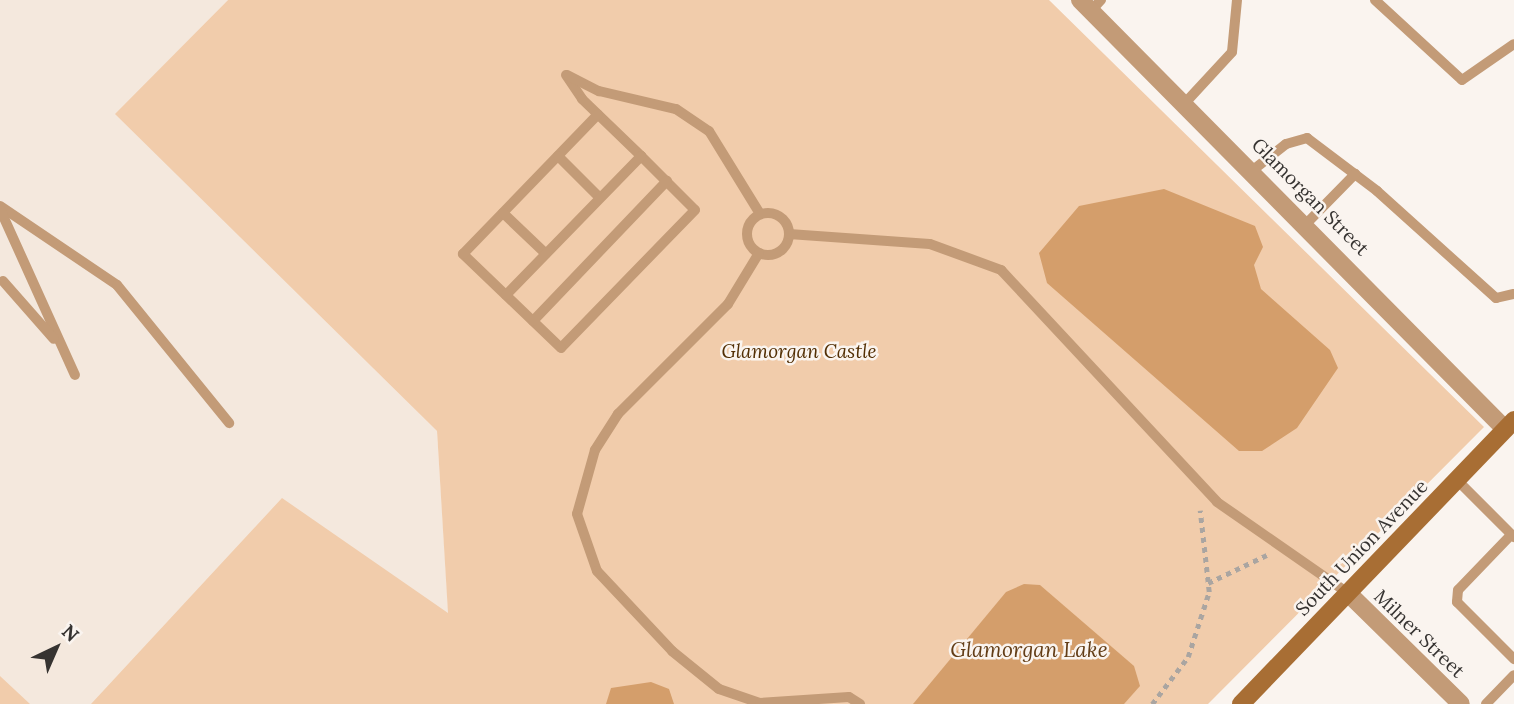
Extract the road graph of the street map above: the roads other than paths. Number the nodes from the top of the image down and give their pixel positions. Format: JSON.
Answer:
{"nodes":[{"id":1,"x":1237,"y":0,"type":"edge"},
{"id":2,"x":1375,"y":0,"type":"edge"},
{"id":3,"x":1090,"y":4,"type":"edge"},
{"id":4,"x":1514,"y":44,"type":"edge"},
{"id":5,"x":1185,"y":103,"type":"junction"},
{"id":6,"x":598,"y":114,"type":"junction"},
{"id":7,"x":558,"y":156,"type":"junction"},
{"id":8,"x":641,"y":156,"type":"junction"},
{"id":9,"x":1253,"y":170,"type":"junction"},
{"id":10,"x":1355,"y":174,"type":"junction"},
{"id":11,"x":667,"y":181,"type":"junction"},
{"id":12,"x":600,"y":198,"type":"junction"},
{"id":13,"x":0,"y":208,"type":"edge"},
{"id":14,"x":503,"y":213,"type":"junction"},
{"id":15,"x":760,"y":214,"type":"junction"},
{"id":16,"x":1307,"y":223,"type":"junction"},
{"id":17,"x":789,"y":234,"type":"junction"},
{"id":18,"x":759,"y":253,"type":"junction"},
{"id":19,"x":546,"y":254,"type":"junction"},
{"id":20,"x":3,"y":281,"type":"dead end"},
{"id":21,"x":1514,"y":294,"type":"edge"},
{"id":22,"x":506,"y":295,"type":"junction"},
{"id":23,"x":533,"y":321,"type":"junction"},
{"id":24,"x":62,"y":348,"type":"junction"},
{"id":25,"x":75,"y":375,"type":"dead end"},
{"id":26,"x":229,"y":423,"type":"dead end"},
{"id":27,"x":1510,"y":425,"type":"edge"},
{"id":28,"x":1457,"y":480,"type":"junction"},
{"id":29,"x":1513,"y":536,"type":"edge"},
{"id":30,"x":1348,"y":593,"type":"junction"},
{"id":31,"x":1514,"y":659,"type":"edge"},
{"id":32,"x":1514,"y":675,"type":"edge"},
{"id":33,"x":860,"y":704,"type":"edge"},
{"id":34,"x":1241,"y":704,"type":"edge"},
{"id":35,"x":1461,"y":704,"type":"edge"},
{"id":36,"x":1486,"y":704,"type":"edge"}],
"edges":[{"from":1,"to":5,"type":"lane"},
{"from":2,"to":4,"type":"lane"},
{"from":3,"to":5,"type":"street","name":"Glamorgan Street"},
{"from":5,"to":9,"type":"street","name":"Glamorgan Street"},
{"from":6,"to":7,"type":"lane"},
{"from":6,"to":8,"type":"lane"},
{"from":6,"to":15,"type":"lane"},
{"from":7,"to":12,"type":"lane"},
{"from":7,"to":14,"type":"lane"},
{"from":8,"to":11,"type":"lane"},
{"from":8,"to":12,"type":"lane"},
{"from":9,"to":10,"type":"lane"},
{"from":9,"to":16,"type":"street","name":"Glamorgan Street"},
{"from":10,"to":16,"type":"lane"},
{"from":10,"to":21,"type":"lane"},
{"from":11,"to":23,"type":"lane"},
{"from":11,"to":23,"type":"lane"},
{"from":12,"to":19,"type":"lane"},
{"from":13,"to":24,"type":"lane"},
{"from":13,"to":26,"type":"lane"},
{"from":14,"to":19,"type":"lane"},
{"from":14,"to":22,"type":"lane"},
{"from":15,"to":17,"type":"lane"},
{"from":15,"to":18,"type":"lane"},
{"from":16,"to":27,"type":"street","name":"Glamorgan Street"},
{"from":17,"to":18,"type":"lane"},
{"from":17,"to":30,"type":"lane"},
{"from":18,"to":33,"type":"lane"},
{"from":19,"to":22,"type":"lane"},
{"from":20,"to":24,"type":"lane"},
{"from":22,"to":23,"type":"lane"},
{"from":24,"to":25,"type":"lane"},
{"from":27,"to":28,"type":"main road","name":"South Union Avenue"},
{"from":28,"to":29,"type":"lane"},
{"from":28,"to":30,"type":"main road","name":"South Union Avenue"},
{"from":29,"to":31,"type":"lane"},
{"from":30,"to":34,"type":"main road","name":"South Union Avenue"},
{"from":30,"to":35,"type":"street","name":"Milner Street"},
{"from":32,"to":36,"type":"lane"}]}
